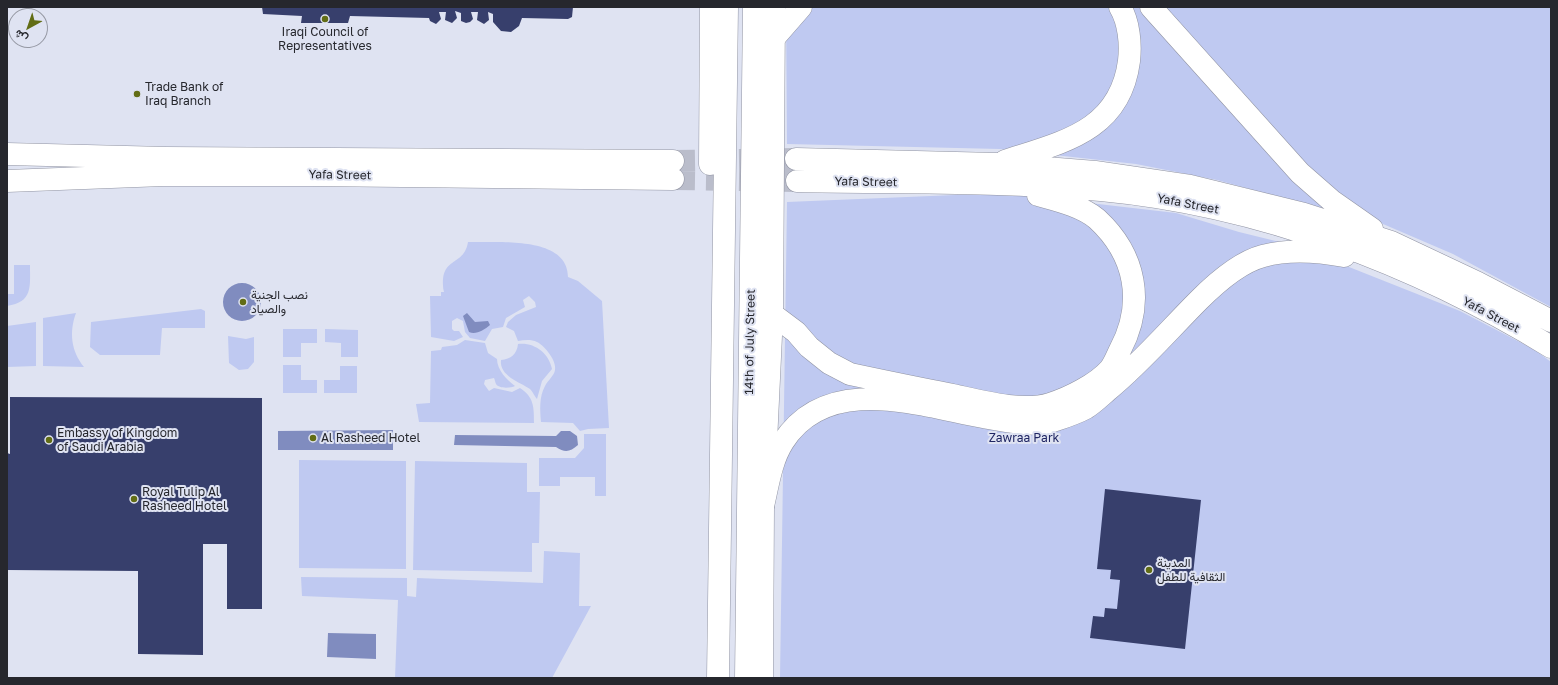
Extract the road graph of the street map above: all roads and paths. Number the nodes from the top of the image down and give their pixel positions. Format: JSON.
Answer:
{"nodes":[{"id":1,"x":711,"y":7,"type":"edge"},
{"id":2,"x":727,"y":7,"type":"edge"},
{"id":3,"x":739,"y":7,"type":"edge"},
{"id":4,"x":754,"y":7,"type":"edge"},
{"id":5,"x":774,"y":7,"type":"edge"},
{"id":6,"x":801,"y":7,"type":"edge"},
{"id":7,"x":1120,"y":7,"type":"edge"},
{"id":8,"x":1151,"y":7,"type":"edge"},
{"id":9,"x":774,"y":38,"type":"junction"},
{"id":10,"x":7,"y":154,"type":"edge"},
{"id":11,"x":796,"y":159,"type":"tunnel mouth"},
{"id":12,"x":996,"y":174,"type":"junction"},
{"id":13,"x":7,"y":180,"type":"edge"},
{"id":14,"x":797,"y":181,"type":"tunnel mouth"},
{"id":15,"x":1389,"y":253,"type":"junction"},
{"id":16,"x":772,"y":314,"type":"junction"},
{"id":17,"x":1551,"y":321,"type":"edge"},
{"id":18,"x":1551,"y":347,"type":"edge"},
{"id":19,"x":763,"y":506,"type":"junction"},
{"id":20,"x":703,"y":678,"type":"edge"},
{"id":21,"x":718,"y":678,"type":"edge"},
{"id":22,"x":733,"y":678,"type":"edge"},
{"id":23,"x":746,"y":678,"type":"edge"},
{"id":24,"x":762,"y":678,"type":"edge"}],
"edges":[{"from":1,"to":20,"type":"main road"},
{"from":2,"to":21,"type":"main road"},
{"from":3,"to":22,"type":"main road","name":"14th of July Street"},
{"from":4,"to":23,"type":"main road","name":"14th of July Street"},
{"from":5,"to":9,"type":"main road"},
{"from":6,"to":9,"type":"main road"},
{"from":7,"to":12,"type":"main road"},
{"from":8,"to":15,"type":"main road"},
{"from":9,"to":16,"type":"main road"},
{"from":10,"to":13,"type":"main road","name":"Yafa Street"},
{"from":11,"to":12,"type":"main road","name":"Yafa Street"},
{"from":12,"to":14,"type":"main road","name":"Yafa Street"},
{"from":12,"to":15,"type":"main road","name":"Yafa Street"},
{"from":12,"to":16,"type":"main road"},
{"from":15,"to":17,"type":"main road","name":"Yafa Street"},
{"from":15,"to":18,"type":"main road","name":"Yafa Street"},
{"from":15,"to":19,"type":"main road"},
{"from":16,"to":19,"type":"main road"},
{"from":19,"to":24,"type":"main road"}]}
